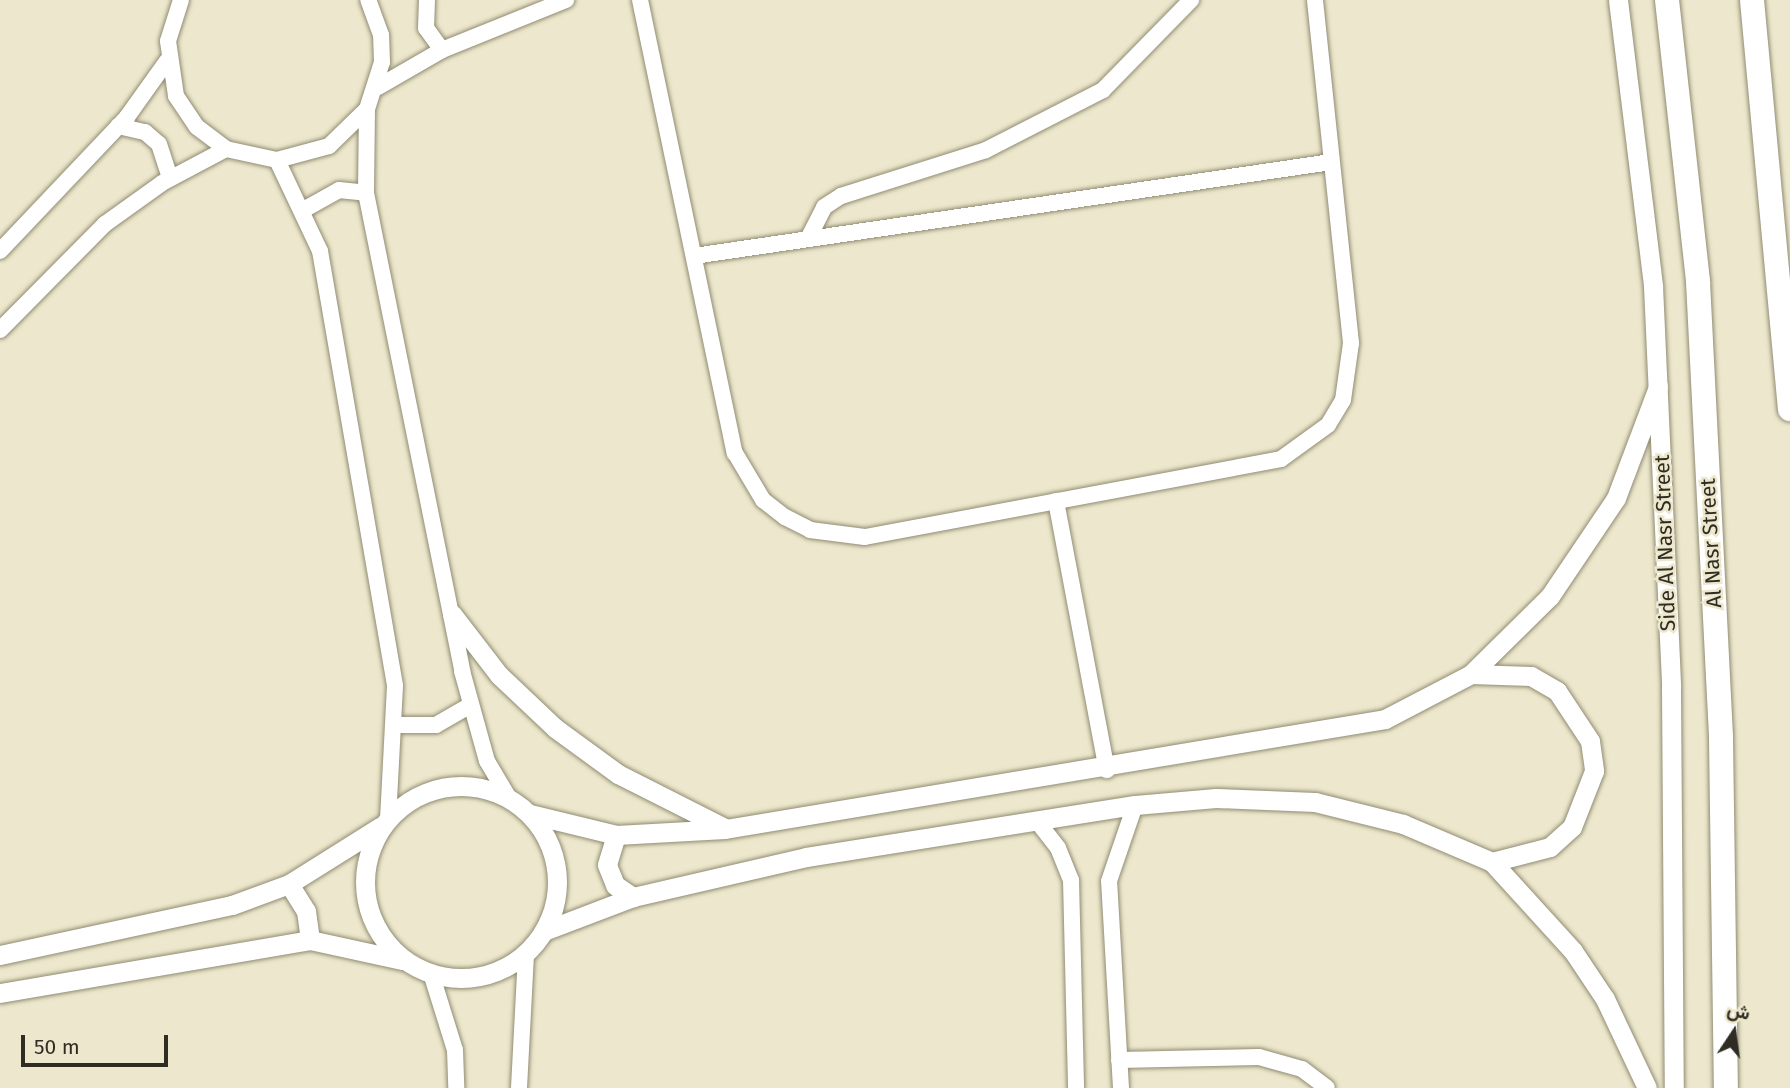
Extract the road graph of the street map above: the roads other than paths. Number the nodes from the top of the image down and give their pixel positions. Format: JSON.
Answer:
{"nodes":[{"id":1,"x":181,"y":0,"type":"edge"},
{"id":2,"x":368,"y":0,"type":"edge"},
{"id":3,"x":427,"y":0,"type":"edge"},
{"id":4,"x":566,"y":0,"type":"edge"},
{"id":5,"x":640,"y":0,"type":"edge"},
{"id":6,"x":1191,"y":0,"type":"edge"},
{"id":7,"x":1315,"y":0,"type":"edge"},
{"id":8,"x":1618,"y":0,"type":"edge"},
{"id":9,"x":1667,"y":0,"type":"edge"},
{"id":10,"x":1752,"y":0,"type":"edge"},
{"id":11,"x":442,"y":50,"type":"junction"},
{"id":12,"x":167,"y":61,"type":"junction"},
{"id":13,"x":377,"y":87,"type":"junction"},
{"id":14,"x":367,"y":109,"type":"junction"},
{"id":15,"x":118,"y":126,"type":"junction"},
{"id":16,"x":226,"y":149,"type":"junction"},
{"id":17,"x":277,"y":160,"type":"junction"},
{"id":18,"x":1331,"y":162,"type":"junction"},
{"id":19,"x":170,"y":178,"type":"junction"},
{"id":20,"x":366,"y":193,"type":"junction"},
{"id":21,"x":305,"y":209,"type":"junction"},
{"id":22,"x":810,"y":235,"type":"junction"},
{"id":23,"x":0,"y":251,"type":"edge"},
{"id":24,"x":694,"y":256,"type":"junction"},
{"id":25,"x":0,"y":330,"type":"edge"},
{"id":26,"x":1658,"y":387,"type":"junction"},
{"id":27,"x":1790,"y":409,"type":"edge"},
{"id":28,"x":1056,"y":501,"type":"junction"},
{"id":29,"x":452,"y":614,"type":"junction"},
{"id":30,"x":1471,"y":674,"type":"junction"},
{"id":31,"x":469,"y":706,"type":"junction"},
{"id":32,"x":397,"y":725,"type":"junction"},
{"id":33,"x":1107,"y":770,"type":"junction"},
{"id":34,"x":509,"y":798,"type":"junction"},
{"id":35,"x":1135,"y":805,"type":"junction"},
{"id":36,"x":530,"y":814,"type":"junction"},
{"id":37,"x":1037,"y":821,"type":"junction"},
{"id":38,"x":386,"y":822,"type":"junction"},
{"id":39,"x":726,"y":829,"type":"junction"},
{"id":40,"x":617,"y":835,"type":"junction"},
{"id":41,"x":1492,"y":862,"type":"junction"},
{"id":42,"x":289,"y":884,"type":"junction"},
{"id":43,"x":633,"y":897,"type":"junction"},
{"id":44,"x":544,"y":932,"type":"junction"},
{"id":45,"x":310,"y":940,"type":"junction"},
{"id":46,"x":526,"y":953,"type":"junction"},
{"id":47,"x":0,"y":954,"type":"edge"},
{"id":48,"x":407,"y":961,"type":"junction"},
{"id":49,"x":431,"y":973,"type":"junction"},
{"id":50,"x":0,"y":993,"type":"edge"},
{"id":51,"x":1119,"y":1060,"type":"junction"},
{"id":52,"x":456,"y":1088,"type":"edge"},
{"id":53,"x":519,"y":1088,"type":"edge"},
{"id":54,"x":1076,"y":1088,"type":"edge"},
{"id":55,"x":1121,"y":1088,"type":"edge"},
{"id":56,"x":1327,"y":1088,"type":"edge"},
{"id":57,"x":1647,"y":1088,"type":"edge"},
{"id":58,"x":1674,"y":1088,"type":"edge"},
{"id":59,"x":1726,"y":1088,"type":"edge"}],
"edges":[{"from":1,"to":12,"type":"street"},
{"from":2,"to":13,"type":"street"},
{"from":3,"to":11,"type":"street"},
{"from":4,"to":11,"type":"street"},
{"from":5,"to":24,"type":"street"},
{"from":6,"to":22,"type":"street"},
{"from":7,"to":18,"type":"street"},
{"from":8,"to":26,"type":"street","name":"Side Al Nasr Street"},
{"from":9,"to":59,"type":"main road","name":"Al Nasr Street"},
{"from":10,"to":27,"type":"main road"},
{"from":11,"to":13,"type":"street"},
{"from":12,"to":15,"type":"street"},
{"from":12,"to":16,"type":"street"},
{"from":13,"to":14,"type":"street"},
{"from":14,"to":17,"type":"street"},
{"from":14,"to":20,"type":"street"},
{"from":15,"to":19,"type":"street"},
{"from":15,"to":23,"type":"street"},
{"from":16,"to":17,"type":"street"},
{"from":16,"to":19,"type":"street"},
{"from":17,"to":21,"type":"street"},
{"from":18,"to":22,"type":"street"},
{"from":18,"to":28,"type":"street"},
{"from":19,"to":25,"type":"street"},
{"from":20,"to":21,"type":"street"},
{"from":20,"to":29,"type":"street"},
{"from":21,"to":32,"type":"street"},
{"from":22,"to":24,"type":"street"},
{"from":24,"to":28,"type":"street"},
{"from":26,"to":30,"type":"street"},
{"from":26,"to":58,"type":"street","name":"Side Al Nasr Street"},
{"from":28,"to":33,"type":"street"},
{"from":29,"to":31,"type":"street"},
{"from":29,"to":39,"type":"street"},
{"from":30,"to":33,"type":"street"},
{"from":30,"to":41,"type":"street"},
{"from":31,"to":32,"type":"street"},
{"from":31,"to":34,"type":"street"},
{"from":32,"to":38,"type":"street"},
{"from":33,"to":39,"type":"street"},
{"from":34,"to":36,"type":"street"},
{"from":34,"to":38,"type":"street"},
{"from":35,"to":37,"type":"street"},
{"from":35,"to":41,"type":"street"},
{"from":35,"to":51,"type":"street"},
{"from":36,"to":40,"type":"street"},
{"from":36,"to":44,"type":"street"},
{"from":37,"to":43,"type":"street"},
{"from":37,"to":54,"type":"street"},
{"from":38,"to":42,"type":"street"},
{"from":38,"to":48,"type":"street"},
{"from":39,"to":40,"type":"street"},
{"from":40,"to":43,"type":"street"},
{"from":41,"to":57,"type":"street"},
{"from":42,"to":45,"type":"street"},
{"from":42,"to":47,"type":"street"},
{"from":43,"to":44,"type":"street"},
{"from":44,"to":46,"type":"street"},
{"from":45,"to":48,"type":"street"},
{"from":45,"to":50,"type":"street"},
{"from":46,"to":49,"type":"street"},
{"from":46,"to":53,"type":"street"},
{"from":48,"to":49,"type":"street"},
{"from":49,"to":52,"type":"street"},
{"from":51,"to":55,"type":"street"},
{"from":51,"to":56,"type":"street"}]}
